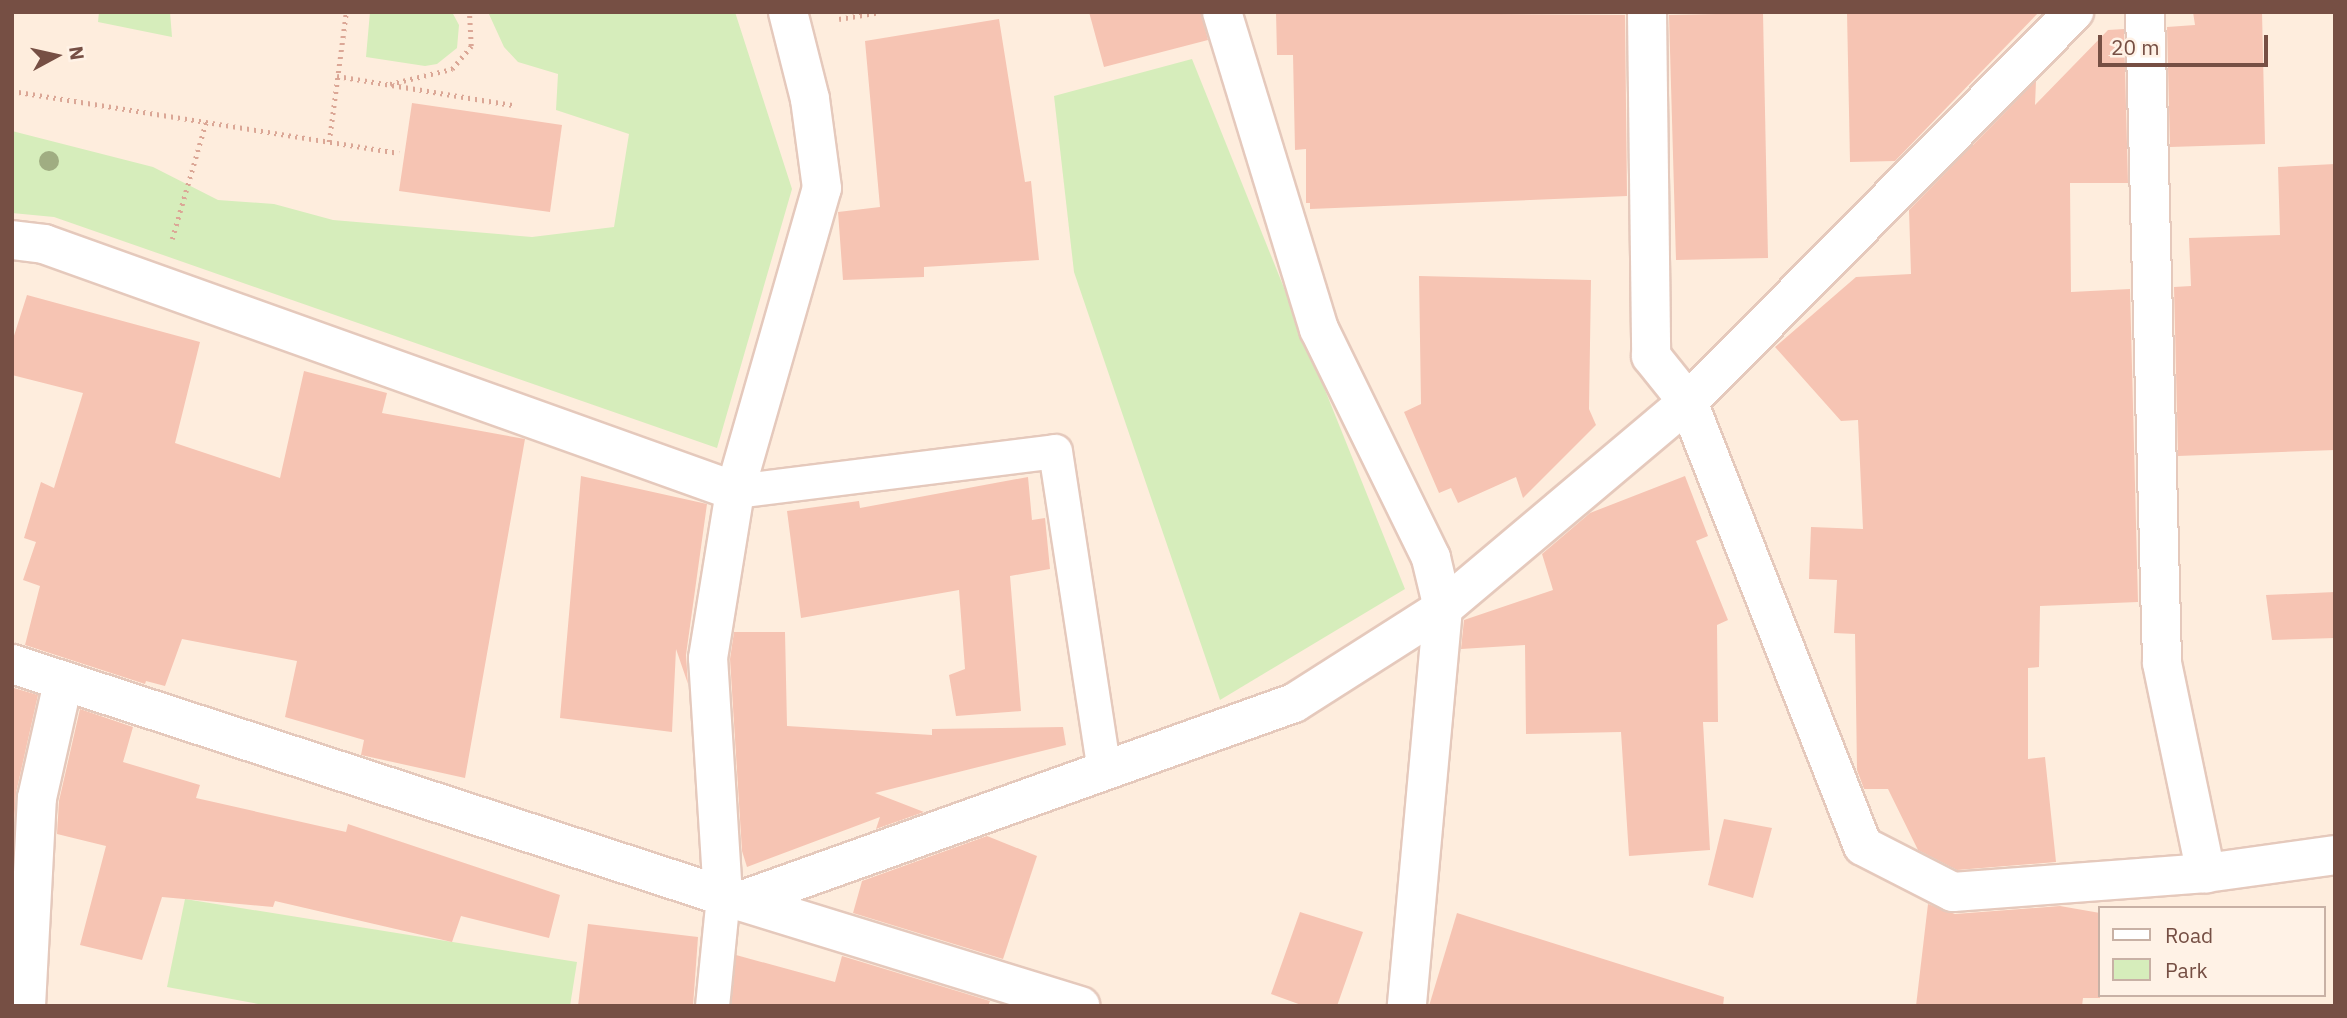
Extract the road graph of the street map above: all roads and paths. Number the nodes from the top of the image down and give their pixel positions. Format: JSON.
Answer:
{"nodes":[{"id":1,"x":346,"y":12,"type":"edge"},
{"id":2,"x":469,"y":12,"type":"edge"},
{"id":3,"x":788,"y":12,"type":"edge"},
{"id":4,"x":1222,"y":12,"type":"edge"},
{"id":5,"x":1647,"y":12,"type":"edge"},
{"id":6,"x":2074,"y":12,"type":"edge"},
{"id":7,"x":2145,"y":12,"type":"edge"},
{"id":8,"x":337,"y":76,"type":"junction"},
{"id":9,"x":386,"y":84,"type":"junction"},
{"id":10,"x":12,"y":91,"type":"edge"},
{"id":11,"x":513,"y":105,"type":"dead end"},
{"id":12,"x":206,"y":122,"type":"junction"},
{"id":13,"x":329,"y":142,"type":"junction"},
{"id":14,"x":399,"y":153,"type":"dead end"},
{"id":15,"x":174,"y":234,"type":"dead end"},
{"id":16,"x":12,"y":240,"type":"edge"},
{"id":17,"x":1688,"y":402,"type":"junction"},
{"id":18,"x":735,"y":491,"type":"junction"},
{"id":19,"x":1443,"y":608,"type":"junction"},
{"id":20,"x":12,"y":664,"type":"edge"},
{"id":21,"x":63,"y":683,"type":"junction"},
{"id":22,"x":1104,"y":771,"type":"junction"},
{"id":23,"x":2335,"y":855,"type":"edge"},
{"id":24,"x":2206,"y":873,"type":"junction"},
{"id":25,"x":732,"y":899,"type":"junction"},
{"id":26,"x":1058,"y":1002,"type":"edge"},
{"id":27,"x":26,"y":1006,"type":"edge"},
{"id":28,"x":712,"y":1006,"type":"edge"},
{"id":29,"x":1407,"y":1006,"type":"edge"}],
"edges":[{"from":1,"to":8,"type":"path"},
{"from":2,"to":9,"type":"path"},
{"from":3,"to":18,"type":"street"},
{"from":4,"to":19,"type":"street"},
{"from":5,"to":17,"type":"street"},
{"from":6,"to":17,"type":"street"},
{"from":7,"to":24,"type":"street"},
{"from":8,"to":9,"type":"path"},
{"from":8,"to":13,"type":"path"},
{"from":9,"to":11,"type":"path"},
{"from":10,"to":12,"type":"path"},
{"from":12,"to":13,"type":"path"},
{"from":12,"to":15,"type":"path"},
{"from":13,"to":14,"type":"path"},
{"from":16,"to":18,"type":"street"},
{"from":17,"to":19,"type":"street"},
{"from":17,"to":24,"type":"street"},
{"from":18,"to":22,"type":"lane"},
{"from":18,"to":25,"type":"street"},
{"from":19,"to":22,"type":"street"},
{"from":19,"to":29,"type":"street"},
{"from":20,"to":21,"type":"street"},
{"from":21,"to":25,"type":"street"},
{"from":21,"to":27,"type":"street"},
{"from":22,"to":25,"type":"street"},
{"from":23,"to":24,"type":"street"},
{"from":25,"to":26,"type":"street"},
{"from":25,"to":28,"type":"lane"}]}
